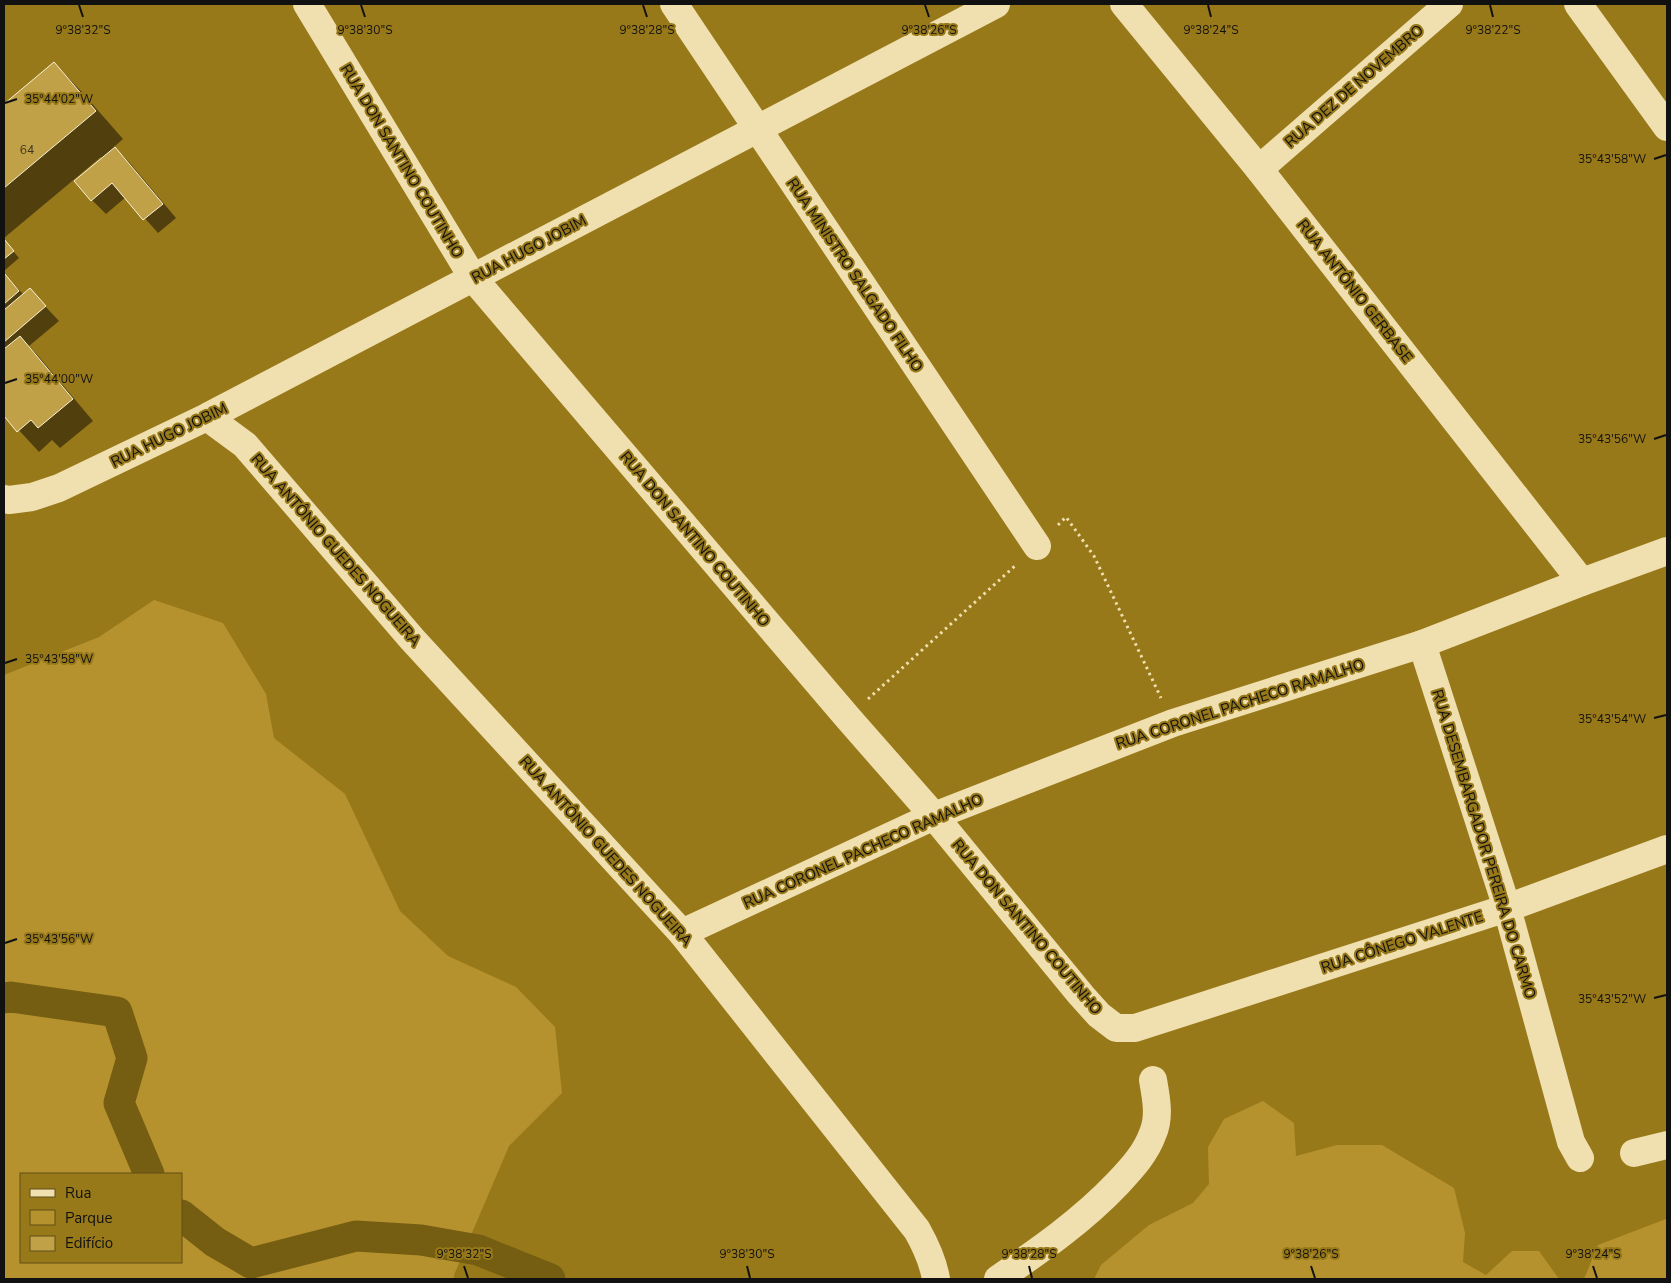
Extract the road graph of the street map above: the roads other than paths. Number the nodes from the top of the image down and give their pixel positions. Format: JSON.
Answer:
{"nodes":[{"id":1,"x":307,"y":4,"type":"edge"},
{"id":2,"x":674,"y":4,"type":"edge"},
{"id":3,"x":996,"y":4,"type":"edge"},
{"id":4,"x":1124,"y":4,"type":"edge"},
{"id":5,"x":1449,"y":4,"type":"edge"},
{"id":6,"x":1578,"y":4,"type":"edge"},
{"id":7,"x":1667,"y":127,"type":"edge"},
{"id":8,"x":756,"y":128,"type":"junction"},
{"id":9,"x":1259,"y":169,"type":"junction"},
{"id":10,"x":473,"y":278,"type":"junction"},
{"id":11,"x":242,"y":399,"type":"junction"},
{"id":12,"x":207,"y":418,"type":"junction"},
{"id":13,"x":245,"y":445,"type":"junction"},
{"id":14,"x":4,"y":499,"type":"edge"},
{"id":15,"x":1037,"y":546,"type":"road end"},
{"id":16,"x":1667,"y":551,"type":"edge"},
{"id":17,"x":1582,"y":582,"type":"junction"},
{"id":18,"x":1422,"y":644,"type":"junction"},
{"id":19,"x":934,"y":816,"type":"junction"},
{"id":20,"x":1667,"y":849,"type":"edge"},
{"id":21,"x":1507,"y":908,"type":"junction"},
{"id":22,"x":682,"y":933,"type":"junction"},
{"id":23,"x":1135,"y":1028,"type":"joint"},
{"id":24,"x":1153,"y":1080,"type":"dead end"},
{"id":25,"x":1667,"y":1145,"type":"edge"},
{"id":26,"x":1634,"y":1153,"type":"dead end"},
{"id":27,"x":1580,"y":1158,"type":"dead end"},
{"id":28,"x":936,"y":1279,"type":"edge"},
{"id":29,"x":998,"y":1279,"type":"edge"}],
"edges":[{"from":1,"to":10,"type":"street","name":"RUA DON SANTINO COUTINHO"},
{"from":2,"to":8,"type":"street","name":"RUA MINISTRO SALGADO FILHO"},
{"from":3,"to":8,"type":"street","name":"RUA HUGO JOBIM"},
{"from":4,"to":9,"type":"street","name":"RUA ANTÔNIO GERBASE"},
{"from":5,"to":9,"type":"street","name":"RUA DEZ DE NOVEMBRO"},
{"from":6,"to":7,"type":"street"},
{"from":8,"to":10,"type":"street","name":"RUA HUGO JOBIM"},
{"from":8,"to":15,"type":"street","name":"RUA MINISTRO SALGADO FILHO"},
{"from":9,"to":17,"type":"street","name":"RUA ANTÔNIO GERBASE"},
{"from":10,"to":11,"type":"street","name":"RUA HUGO JOBIM"},
{"from":10,"to":19,"type":"street","name":"RUA DON SANTINO COUTINHO"},
{"from":11,"to":12,"type":"street","name":"RUA HUGO JOBIM"},
{"from":11,"to":13,"type":"street","name":"RUA ANTÔNIO GUEDES NOGUEIRA"},
{"from":12,"to":13,"type":"street","name":"RUA ANTÔNIO GUEDES NOGUEIRA"},
{"from":12,"to":14,"type":"street","name":"RUA HUGO JOBIM"},
{"from":13,"to":22,"type":"street","name":"RUA ANTÔNIO GUEDES NOGUEIRA"},
{"from":16,"to":17,"type":"street","name":"RUA CORONEL PACHECO RAMALHO"},
{"from":17,"to":18,"type":"street","name":"RUA CORONEL PACHECO RAMALHO"},
{"from":18,"to":19,"type":"street","name":"RUA CORONEL PACHECO RAMALHO"},
{"from":18,"to":21,"type":"street","name":"RUA DESEMBARGADOR PEREIRA DO CARMO"},
{"from":19,"to":22,"type":"street","name":"RUA CORONEL PACHECO RAMALHO"},
{"from":19,"to":23,"type":"street","name":"RUA DON SANTINO COUTINHO"},
{"from":20,"to":21,"type":"street","name":"RUA CÔNEGO VALENTE"},
{"from":21,"to":23,"type":"street","name":"RUA CÔNEGO VALENTE"},
{"from":21,"to":27,"type":"street","name":"RUA DESEMBARGADOR PEREIRA DO CARMO"},
{"from":22,"to":28,"type":"street","name":"RUA ANTÔNIO GUEDES NOGUEIRA"},
{"from":24,"to":29,"type":"street"},
{"from":25,"to":26,"type":"street"}]}
